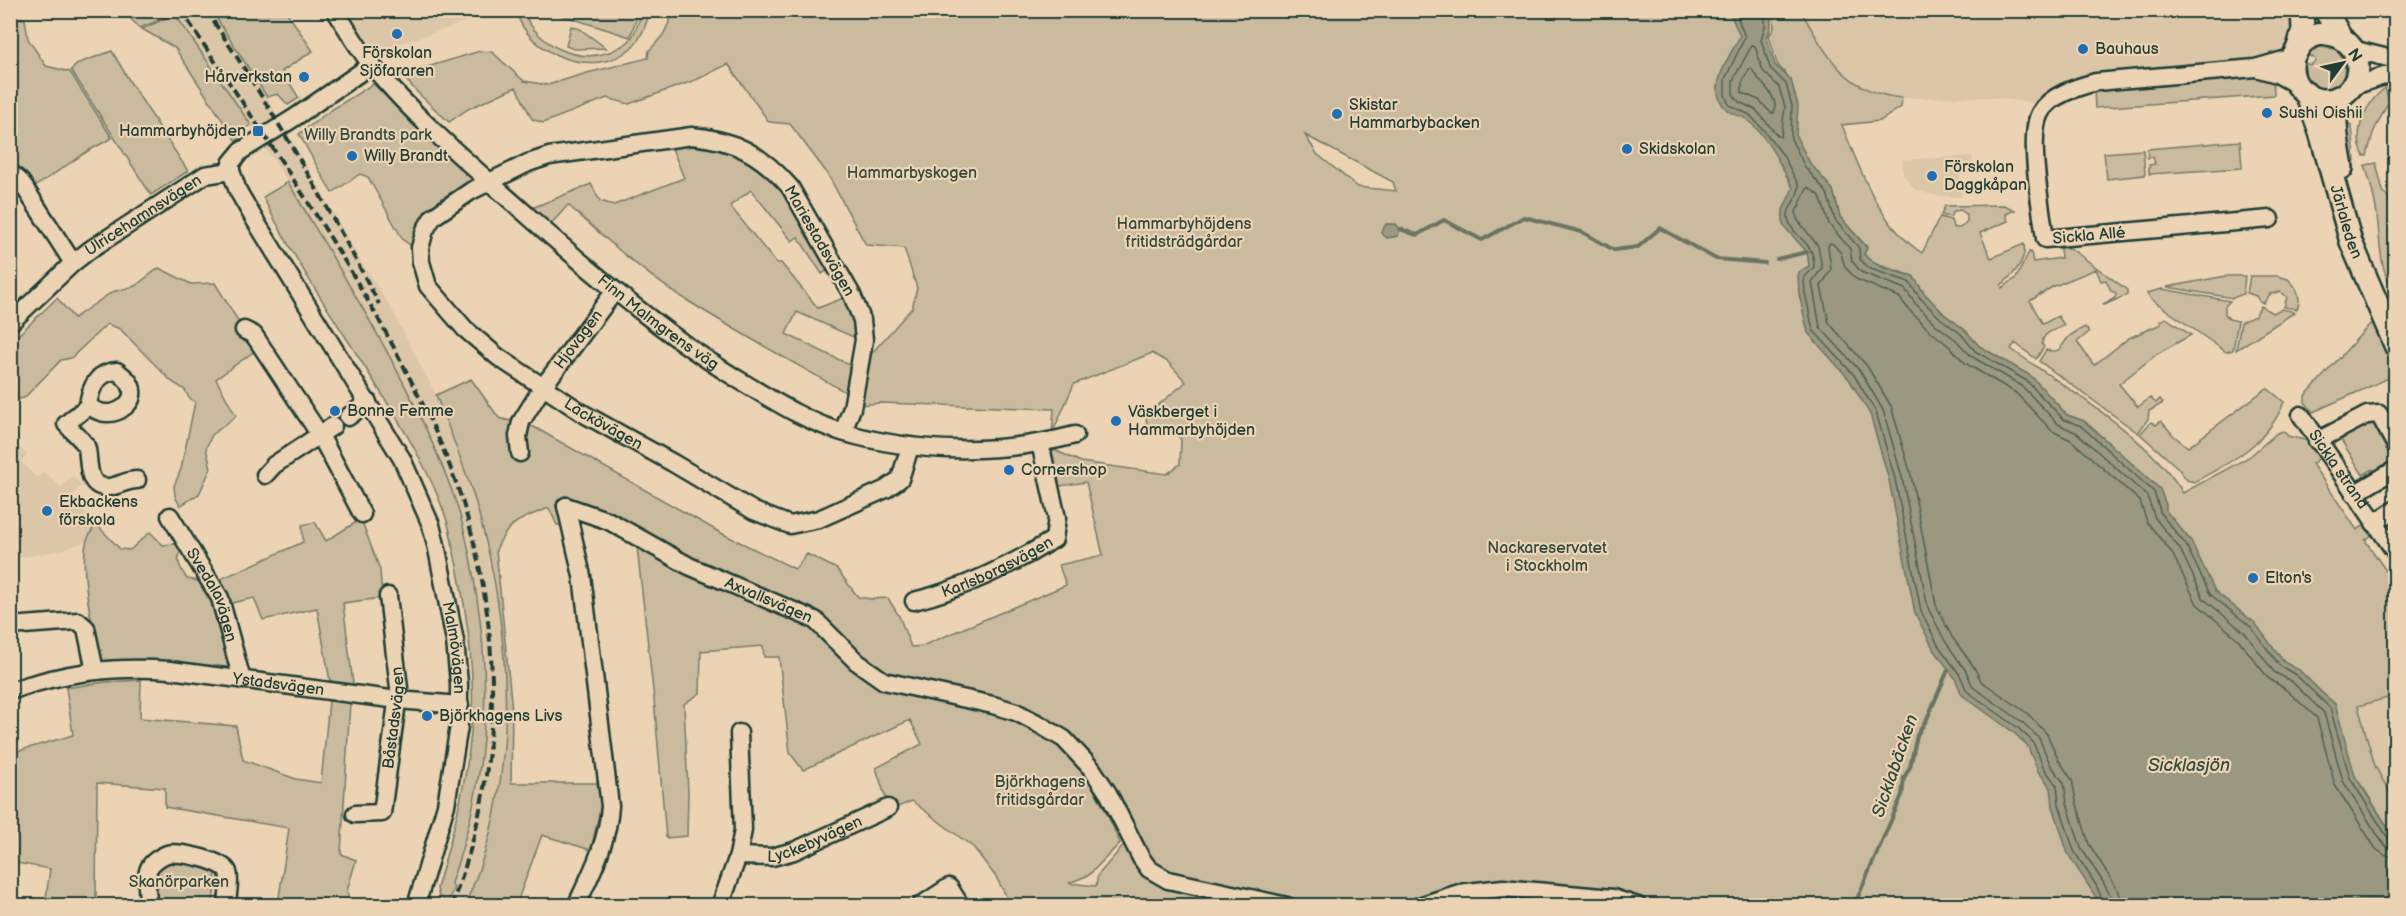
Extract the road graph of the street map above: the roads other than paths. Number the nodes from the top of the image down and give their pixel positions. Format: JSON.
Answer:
{"nodes":[{"id":1,"x":335,"y":10,"type":"edge"},
{"id":2,"x":2302,"y":10,"type":"edge"},
{"id":3,"x":2325,"y":10,"type":"edge"},
{"id":4,"x":2347,"y":44,"type":"junction"},
{"id":5,"x":2295,"y":54,"type":"junction"},
{"id":6,"x":2396,"y":60,"type":"edge"},
{"id":7,"x":371,"y":65,"type":"junction"},
{"id":8,"x":2255,"y":68,"type":"junction"},
{"id":9,"x":2396,"y":72,"type":"edge"},
{"id":10,"x":2301,"y":89,"type":"junction"},
{"id":11,"x":2345,"y":92,"type":"junction"},
{"id":12,"x":231,"y":171,"type":"junction"},
{"id":13,"x":10,"y":172,"type":"edge"},
{"id":14,"x":490,"y":183,"type":"junction"},
{"id":15,"x":2270,"y":219,"type":"dead end"},
{"id":16,"x":73,"y":263,"type":"junction"},
{"id":17,"x":614,"y":292,"type":"junction"},
{"id":18,"x":10,"y":323,"type":"edge"},
{"id":19,"x":244,"y":330,"type":"dead end"},
{"id":20,"x":2396,"y":331,"type":"edge"},
{"id":21,"x":2396,"y":347,"type":"edge"},
{"id":22,"x":542,"y":388,"type":"junction"},
{"id":23,"x":368,"y":402,"type":"junction"},
{"id":24,"x":88,"y":406,"type":"dead end"},
{"id":25,"x":2301,"y":415,"type":"dead end"},
{"id":26,"x":348,"y":417,"type":"dead end"},
{"id":27,"x":326,"y":431,"type":"junction"},
{"id":28,"x":843,"y":432,"type":"junction"},
{"id":29,"x":1075,"y":435,"type":"dead end"},
{"id":30,"x":2317,"y":441,"type":"junction"},
{"id":31,"x":1040,"y":443,"type":"junction"},
{"id":32,"x":2396,"y":446,"type":"edge"},
{"id":33,"x":909,"y":447,"type":"junction"},
{"id":34,"x":520,"y":453,"type":"dead end"},
{"id":35,"x":2396,"y":469,"type":"edge"},
{"id":36,"x":265,"y":475,"type":"dead end"},
{"id":37,"x":137,"y":480,"type":"dead end"},
{"id":38,"x":2354,"y":494,"type":"junction"},
{"id":39,"x":2396,"y":509,"type":"edge"},
{"id":40,"x":362,"y":514,"type":"dead end"},
{"id":41,"x":170,"y":516,"type":"dead end"},
{"id":42,"x":2374,"y":523,"type":"junction"},
{"id":43,"x":2396,"y":553,"type":"edge"},
{"id":44,"x":388,"y":596,"type":"dead end"},
{"id":45,"x":914,"y":601,"type":"dead end"},
{"id":46,"x":10,"y":626,"type":"edge"},
{"id":47,"x":95,"y":670,"type":"junction"},
{"id":48,"x":242,"y":680,"type":"junction"},
{"id":49,"x":10,"y":691,"type":"edge"},
{"id":50,"x":398,"y":700,"type":"junction"},
{"id":51,"x":460,"y":705,"type":"junction"},
{"id":52,"x":739,"y":733,"type":"dead end"},
{"id":53,"x":888,"y":808,"type":"dead end"},
{"id":54,"x":356,"y":814,"type":"dead end"},
{"id":55,"x":738,"y":856,"type":"junction"},
{"id":56,"x":148,"y":906,"type":"edge"},
{"id":57,"x":227,"y":906,"type":"edge"},
{"id":58,"x":416,"y":906,"type":"edge"},
{"id":59,"x":576,"y":906,"type":"edge"},
{"id":60,"x":720,"y":906,"type":"edge"},
{"id":61,"x":920,"y":906,"type":"edge"},
{"id":62,"x":961,"y":906,"type":"edge"},
{"id":63,"x":1287,"y":906,"type":"edge"},
{"id":64,"x":1419,"y":906,"type":"edge"},
{"id":65,"x":1638,"y":906,"type":"edge"}],
"edges":[{"from":1,"to":7,"type":"street","name":"Finn Malmgrens väg"},
{"from":2,"to":5,"type":"main road"},
{"from":3,"to":4,"type":"main road"},
{"from":4,"to":5,"type":"main road"},
{"from":4,"to":6,"type":"street"},
{"from":4,"to":11,"type":"main road"},
{"from":5,"to":8,"type":"street","name":"Sickla Allé"},
{"from":5,"to":10,"type":"main road"},
{"from":7,"to":12,"type":"street"},
{"from":7,"to":14,"type":"street","name":"Finn Malmgrens väg"},
{"from":8,"to":10,"type":"street","name":"Sickla Allé"},
{"from":8,"to":15,"type":"street","name":"Sickla Allé"},
{"from":9,"to":11,"type":"street"},
{"from":10,"to":11,"type":"main road"},
{"from":10,"to":21,"type":"main road","name":"Järlaleden"},
{"from":11,"to":20,"type":"main road","name":"Järlaleden"},
{"from":12,"to":16,"type":"street","name":"Ulricehamnsvägen"},
{"from":12,"to":23,"type":"street","name":"Malmövägen"},
{"from":13,"to":16,"type":"street"},
{"from":14,"to":17,"type":"street","name":"Finn Malmgrens väg"},
{"from":14,"to":22,"type":"street","name":"Läckövägen"},
{"from":14,"to":28,"type":"street","name":"Mariestadsvägen"},
{"from":16,"to":18,"type":"street","name":"Ulricehamnsvägen"},
{"from":17,"to":22,"type":"street","name":"Hjovägen"},
{"from":17,"to":28,"type":"street","name":"Finn Malmgrens väg"},
{"from":19,"to":27,"type":"street"},
{"from":22,"to":33,"type":"street","name":"Läckövägen"},
{"from":22,"to":34,"type":"street"},
{"from":23,"to":26,"type":"street"},
{"from":23,"to":51,"type":"street","name":"Malmövägen"},
{"from":24,"to":37,"type":"street"},
{"from":25,"to":30,"type":"street","name":"Sickla strand"},
{"from":27,"to":36,"type":"street"},
{"from":27,"to":40,"type":"street"},
{"from":28,"to":33,"type":"street","name":"Finn Malmgrens väg"},
{"from":29,"to":31,"type":"street","name":"Finn Malmgrens väg"},
{"from":30,"to":32,"type":"street"},
{"from":30,"to":38,"type":"street","name":"Sickla strand"},
{"from":31,"to":33,"type":"street","name":"Finn Malmgrens väg"},
{"from":31,"to":45,"type":"street","name":"Karlsborgsvägen"},
{"from":35,"to":38,"type":"street"},
{"from":38,"to":42,"type":"street","name":"Sickla strand"},
{"from":39,"to":42,"type":"street"},
{"from":41,"to":48,"type":"street","name":"Svedalavägen"},
{"from":42,"to":43,"type":"street","name":"Sickla strand"},
{"from":44,"to":50,"type":"street","name":"Båstadsvägen"},
{"from":46,"to":47,"type":"street"},
{"from":47,"to":48,"type":"street","name":"Ystadsvägen"},
{"from":47,"to":49,"type":"street","name":"Ystadsvägen"},
{"from":48,"to":50,"type":"street","name":"Ystadsvägen"},
{"from":50,"to":51,"type":"street","name":"Ystadsvägen"},
{"from":50,"to":54,"type":"street","name":"Båstadsvägen"},
{"from":51,"to":58,"type":"street","name":"Malmövägen"},
{"from":52,"to":55,"type":"street","name":"Lyckebyvägen"},
{"from":53,"to":55,"type":"street","name":"Lyckebyvägen"},
{"from":55,"to":60,"type":"street","name":"Lyckebyvägen"},
{"from":56,"to":57,"type":"street"},
{"from":59,"to":63,"type":"street","name":"Axvallsvägen"},
{"from":61,"to":62,"type":"street"},
{"from":64,"to":65,"type":"street"}]}
